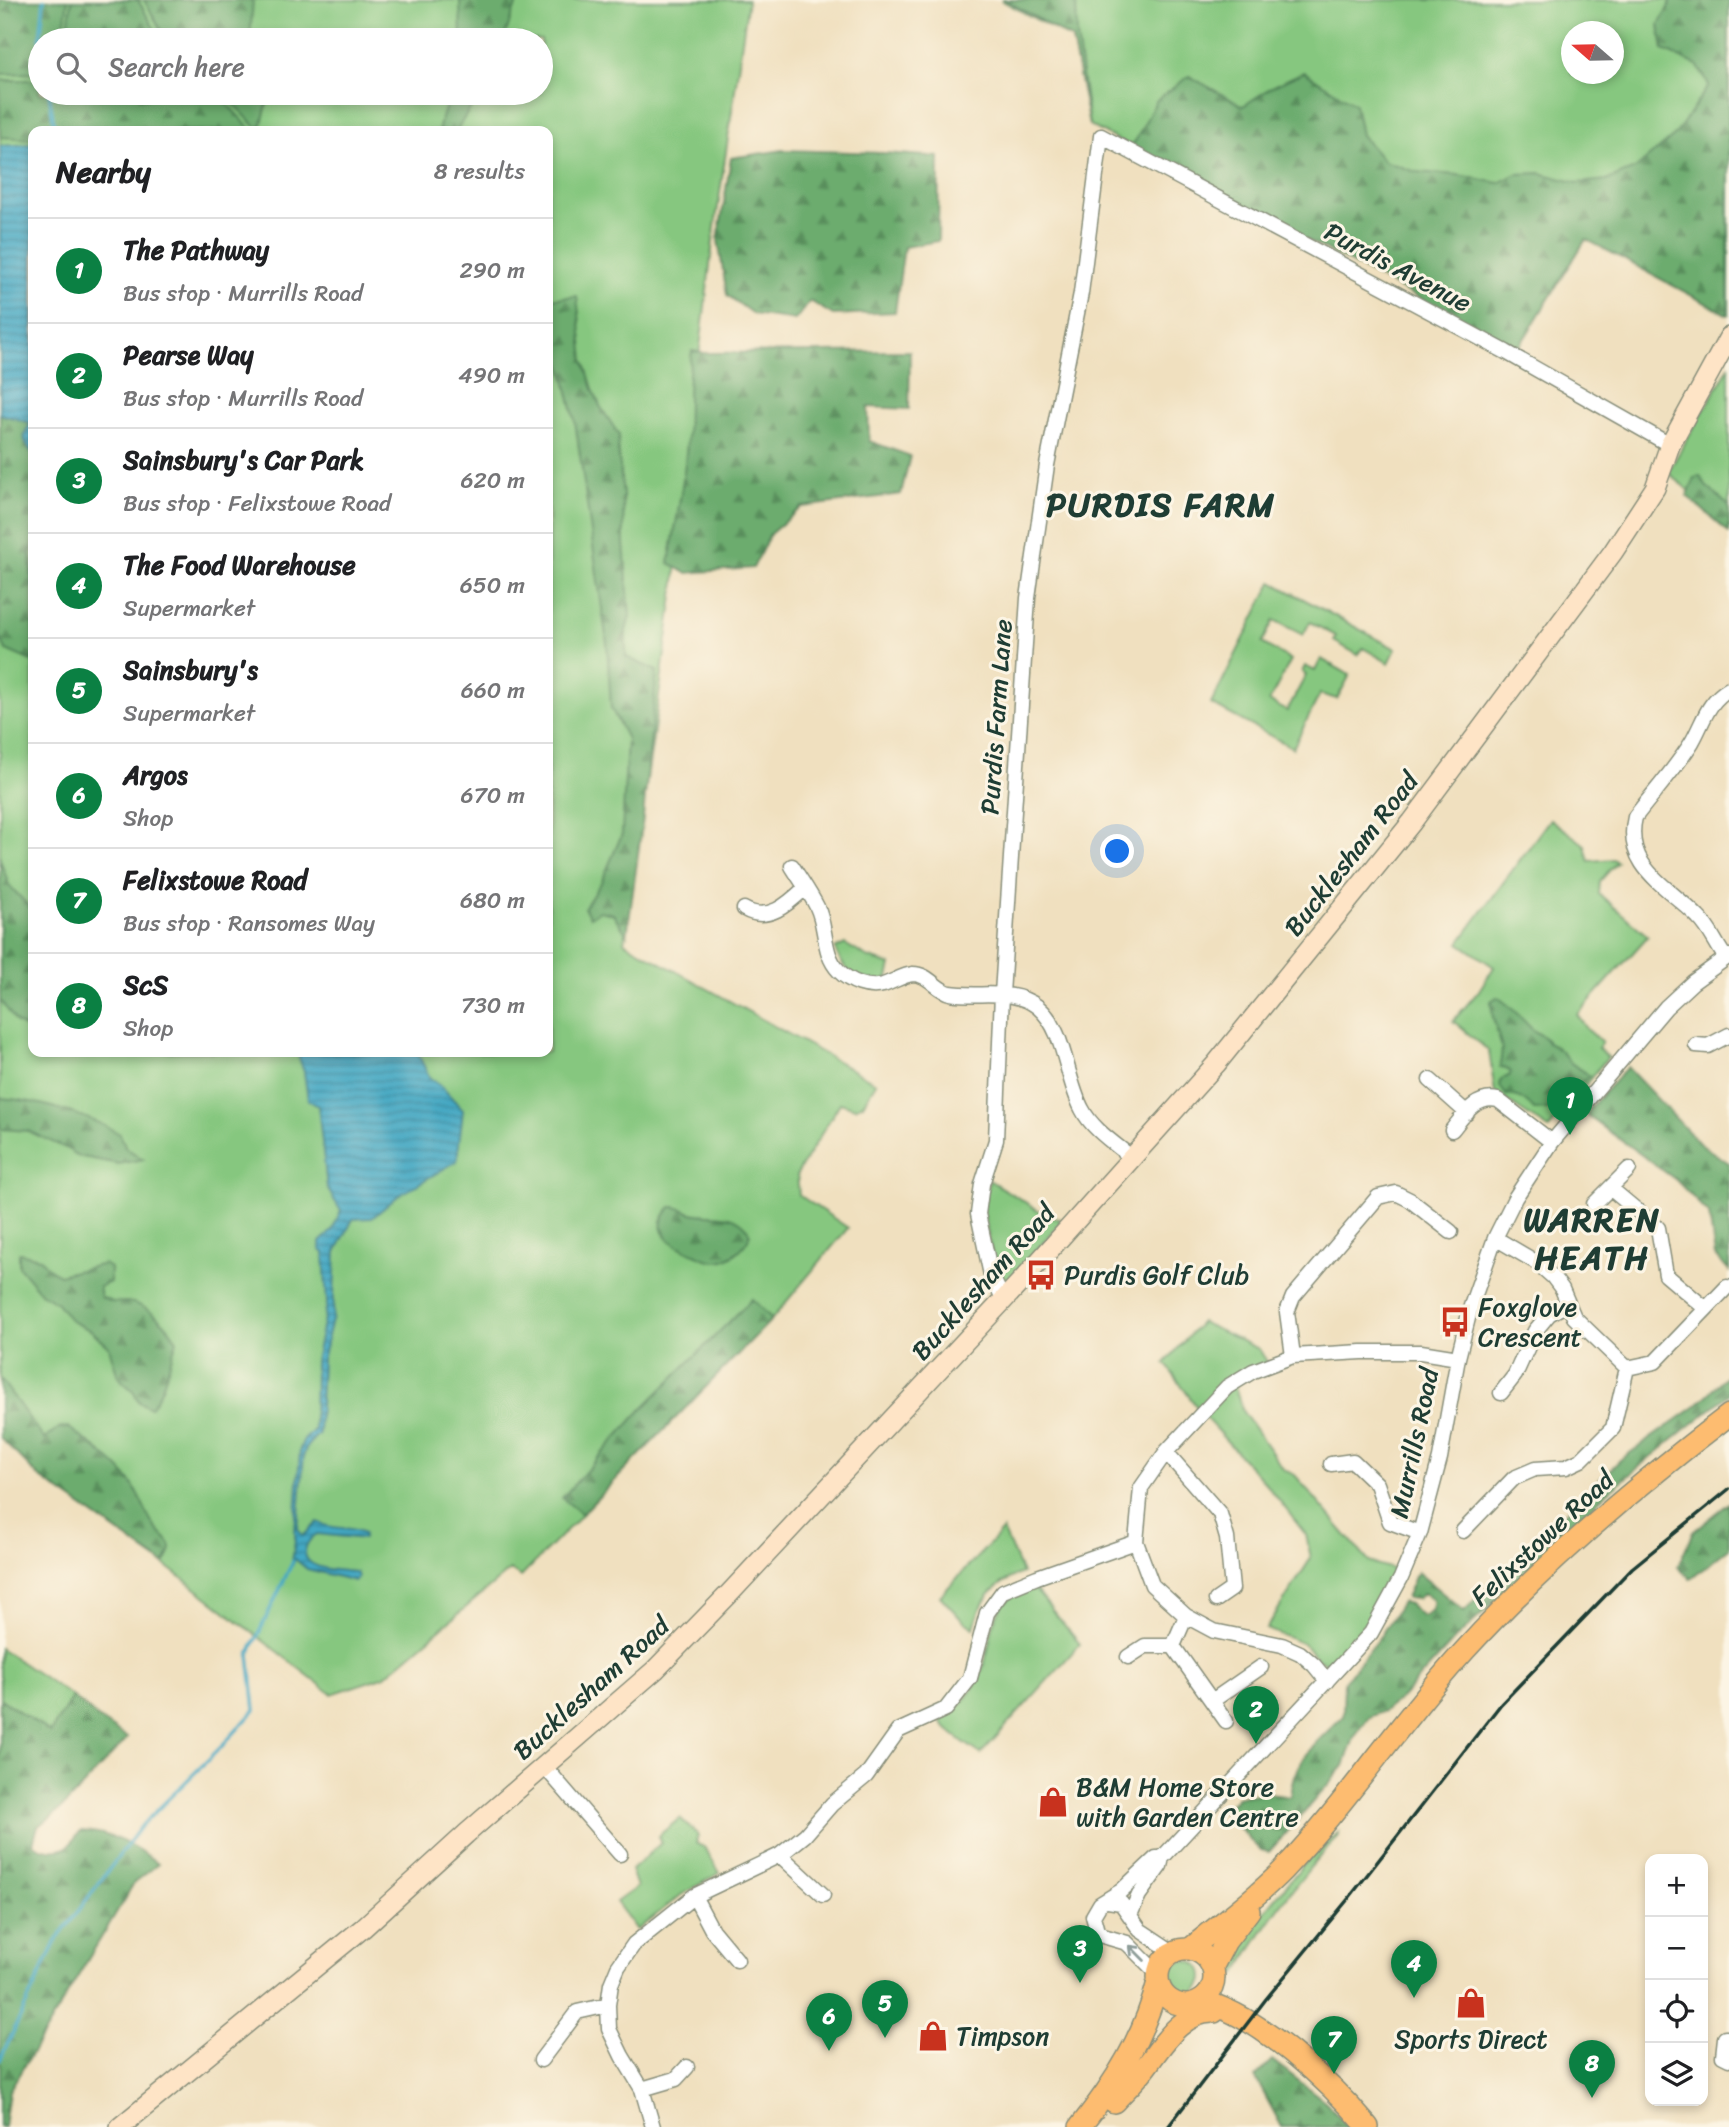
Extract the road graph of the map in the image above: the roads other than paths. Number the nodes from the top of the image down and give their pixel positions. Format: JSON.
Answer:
{"nodes":[{"id":1,"x":1101,"y":136,"type":"joint"},
{"id":2,"x":1729,"y":337,"type":"edge"},
{"id":3,"x":1670,"y":445,"type":"junction"},
{"id":4,"x":1729,"y":689,"type":"edge"},
{"id":5,"x":792,"y":866,"type":"dead end"},
{"id":6,"x":805,"y":888,"type":"junction"},
{"id":7,"x":744,"y":909,"type":"dead end"},
{"id":8,"x":1728,"y":957,"type":"edge"},
{"id":9,"x":1002,"y":994,"type":"junction"},
{"id":10,"x":1729,"y":1035,"type":"edge"},
{"id":11,"x":1696,"y":1045,"type":"dead end"},
{"id":12,"x":1430,"y":1080,"type":"dead end"},
{"id":13,"x":1467,"y":1113,"type":"junction"},
{"id":14,"x":1452,"y":1130,"type":"dead end"},
{"id":15,"x":1552,"y":1142,"type":"junction"},
{"id":16,"x":1130,"y":1157,"type":"junction"},
{"id":17,"x":1629,"y":1169,"type":"dead end"},
{"id":18,"x":1610,"y":1188,"type":"junction"},
{"id":19,"x":1594,"y":1204,"type":"dead end"},
{"id":20,"x":1451,"y":1232,"type":"dead end"},
{"id":21,"x":1495,"y":1238,"type":"junction"},
{"id":22,"x":1727,"y":1287,"type":"dead end"},
{"id":23,"x":1003,"y":1299,"type":"junction"},
{"id":24,"x":1567,"y":1304,"type":"junction"},
{"id":25,"x":1705,"y":1308,"type":"junction"},
{"id":26,"x":1293,"y":1356,"type":"junction"},
{"id":27,"x":1458,"y":1358,"type":"junction"},
{"id":28,"x":1627,"y":1368,"type":"junction"},
{"id":29,"x":1502,"y":1393,"type":"dead end"},
{"id":30,"x":1729,"y":1415,"type":"edge"},
{"id":31,"x":1166,"y":1452,"type":"junction"},
{"id":32,"x":1331,"y":1464,"type":"dead end"},
{"id":33,"x":1463,"y":1531,"type":"dead end"},
{"id":34,"x":1420,"y":1533,"type":"junction"},
{"id":35,"x":1136,"y":1542,"type":"junction"},
{"id":36,"x":1216,"y":1600,"type":"dead end"},
{"id":37,"x":1186,"y":1616,"type":"junction"},
{"id":38,"x":1173,"y":1646,"type":"junction"},
{"id":39,"x":1128,"y":1657,"type":"dead end"},
{"id":40,"x":1261,"y":1667,"type":"dead end"},
{"id":41,"x":1327,"y":1681,"type":"junction"},
{"id":42,"x":1212,"y":1701,"type":"junction"},
{"id":43,"x":1226,"y":1721,"type":"dead end"},
{"id":44,"x":544,"y":1766,"type":"junction"},
{"id":45,"x":620,"y":1854,"type":"dead end"},
{"id":46,"x":780,"y":1855,"type":"junction"},
{"id":47,"x":1162,"y":1858,"type":"junction"},
{"id":48,"x":1274,"y":1879,"type":"junction"},
{"id":49,"x":823,"y":1895,"type":"dead end"},
{"id":50,"x":694,"y":1896,"type":"junction"},
{"id":51,"x":1108,"y":1901,"type":"junction"},
{"id":52,"x":1130,"y":1915,"type":"junction"},
{"id":53,"x":1181,"y":1950,"type":"junction"},
{"id":54,"x":737,"y":1960,"type":"dead end"},
{"id":55,"x":1213,"y":1969,"type":"junction"},
{"id":56,"x":1158,"y":1978,"type":"junction"},
{"id":57,"x":1192,"y":2003,"type":"junction"},
{"id":58,"x":608,"y":2005,"type":"junction"},
{"id":59,"x":1240,"y":2018,"type":"junction"},
{"id":60,"x":1261,"y":2031,"type":"junction"},
{"id":61,"x":1729,"y":2038,"type":"edge"},
{"id":62,"x":1729,"y":2059,"type":"edge"},
{"id":63,"x":541,"y":2060,"type":"dead end"},
{"id":64,"x":687,"y":2067,"type":"dead end"},
{"id":65,"x":642,"y":2089,"type":"junction"},
{"id":66,"x":1114,"y":2102,"type":"junction"},
{"id":67,"x":120,"y":2127,"type":"edge"},
{"id":68,"x":653,"y":2127,"type":"edge"},
{"id":69,"x":1080,"y":2127,"type":"edge"},
{"id":70,"x":1089,"y":2127,"type":"edge"},
{"id":71,"x":1368,"y":2127,"type":"edge"}],
"edges":[{"from":1,"to":3,"type":"street","name":"Purdis Avenue"},
{"from":1,"to":9,"type":"street","name":"Purdis Farm Lane"},
{"from":2,"to":3,"type":"street","name":"Bucklesham Road"},
{"from":3,"to":16,"type":"street","name":"Bucklesham Road"},
{"from":4,"to":8,"type":"street"},
{"from":5,"to":6,"type":"street"},
{"from":6,"to":7,"type":"street"},
{"from":6,"to":9,"type":"street"},
{"from":8,"to":15,"type":"street","name":"Murrills Road"},
{"from":9,"to":16,"type":"street"},
{"from":9,"to":23,"type":"street","name":"Purdis Farm Lane"},
{"from":10,"to":11,"type":"street"},
{"from":12,"to":13,"type":"street"},
{"from":13,"to":14,"type":"street"},
{"from":13,"to":15,"type":"street"},
{"from":15,"to":21,"type":"street","name":"Murrills Road"},
{"from":16,"to":23,"type":"street","name":"Bucklesham Road"},
{"from":17,"to":18,"type":"street"},
{"from":18,"to":19,"type":"street"},
{"from":18,"to":25,"type":"street"},
{"from":20,"to":26,"type":"street"},
{"from":21,"to":24,"type":"street"},
{"from":21,"to":27,"type":"street","name":"Murrills Road"},
{"from":22,"to":25,"type":"street"},
{"from":23,"to":44,"type":"street","name":"Bucklesham Road"},
{"from":24,"to":28,"type":"street"},
{"from":24,"to":29,"type":"street"},
{"from":25,"to":28,"type":"street"},
{"from":26,"to":27,"type":"street"},
{"from":26,"to":31,"type":"street"},
{"from":27,"to":34,"type":"street","name":"Murrills Road"},
{"from":28,"to":33,"type":"street"},
{"from":30,"to":48,"type":"main road","name":"Felixstowe Road"},
{"from":31,"to":35,"type":"street"},
{"from":31,"to":36,"type":"street"},
{"from":32,"to":34,"type":"street"},
{"from":34,"to":41,"type":"street","name":"Murrills Road"},
{"from":35,"to":37,"type":"street"},
{"from":35,"to":46,"type":"street"},
{"from":37,"to":38,"type":"street"},
{"from":37,"to":41,"type":"street"},
{"from":38,"to":39,"type":"street"},
{"from":38,"to":42,"type":"street"},
{"from":40,"to":42,"type":"street"},
{"from":41,"to":47,"type":"street","name":"Murrills Road"},
{"from":42,"to":43,"type":"street"},
{"from":44,"to":45,"type":"street"},
{"from":44,"to":67,"type":"street","name":"Bucklesham Road"},
{"from":46,"to":49,"type":"street"},
{"from":46,"to":50,"type":"street"},
{"from":47,"to":51,"type":"street","name":"Murrills Road"},
{"from":47,"to":52,"type":"street","name":"Murrills Road"},
{"from":48,"to":53,"type":"main road","name":"Felixstowe Road"},
{"from":48,"to":55,"type":"main road","name":"Felixstowe Road"},
{"from":50,"to":54,"type":"street"},
{"from":50,"to":58,"type":"street"},
{"from":51,"to":52,"type":"street"},
{"from":56,"to":51,"type":"street","one_way":true},
{"from":52,"to":53,"type":"street"},
{"from":53,"to":55,"type":"main road"},
{"from":53,"to":56,"type":"main road"},
{"from":55,"to":57,"type":"main road"},
{"from":55,"to":60,"type":"main road"},
{"from":56,"to":57,"type":"main road"},
{"from":56,"to":69,"type":"main road"},
{"from":57,"to":59,"type":"main road"},
{"from":57,"to":66,"type":"main road"},
{"from":58,"to":63,"type":"street"},
{"from":58,"to":65,"type":"street"},
{"from":59,"to":60,"type":"main road"},
{"from":59,"to":66,"type":"main road"},
{"from":60,"to":71,"type":"main road"},
{"from":61,"to":62,"type":"street"},
{"from":64,"to":65,"type":"street"},
{"from":65,"to":68,"type":"street"},
{"from":66,"to":70,"type":"main road"}]}
